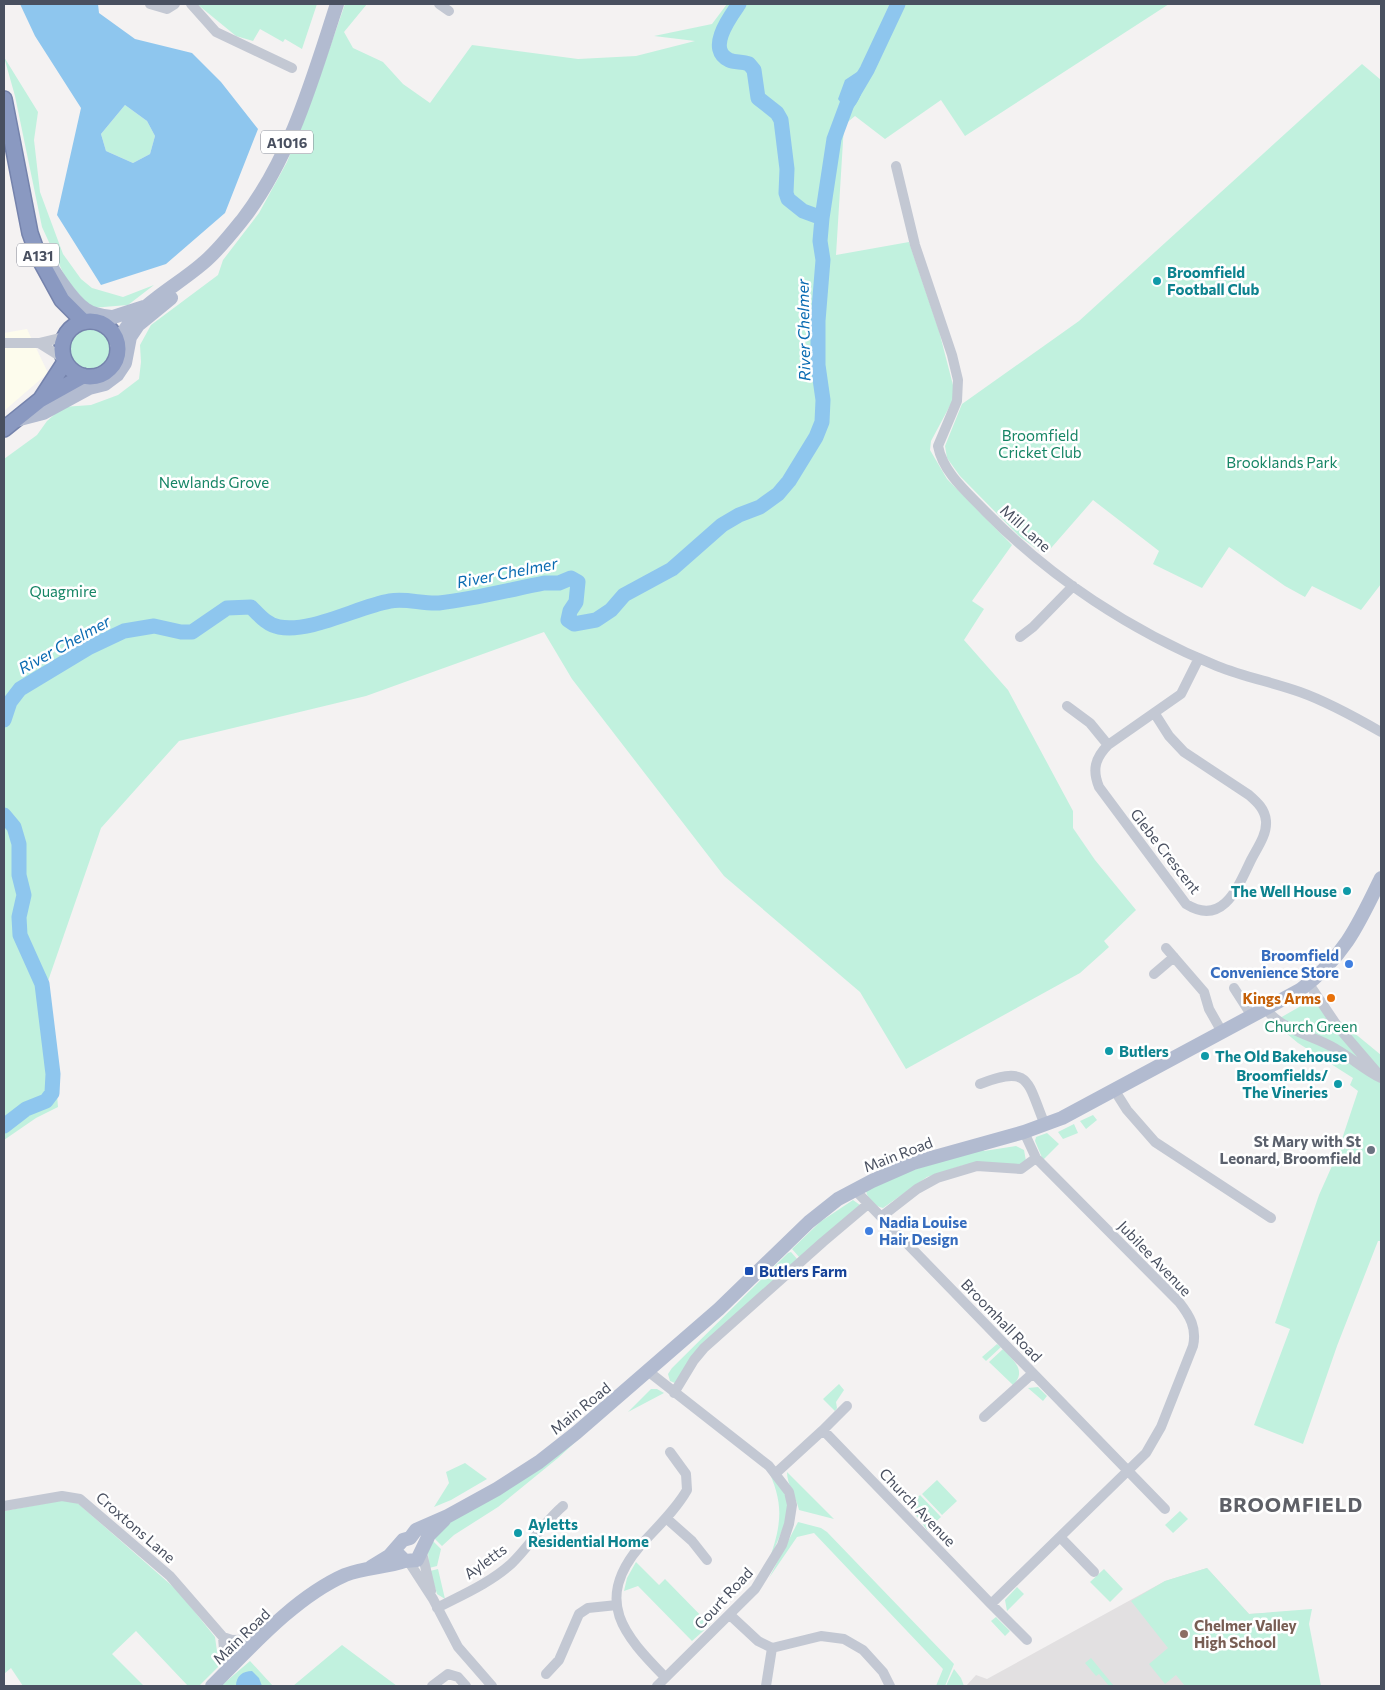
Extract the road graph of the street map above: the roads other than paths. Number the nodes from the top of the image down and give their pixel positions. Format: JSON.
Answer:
{"nodes":[{"id":1,"x":150,"y":4,"type":"edge"},
{"id":2,"x":175,"y":4,"type":"edge"},
{"id":3,"x":191,"y":4,"type":"edge"},
{"id":4,"x":337,"y":4,"type":"edge"},
{"id":5,"x":439,"y":4,"type":"edge"},
{"id":6,"x":449,"y":11,"type":"dead end"},
{"id":7,"x":292,"y":68,"type":"dead end"},
{"id":8,"x":4,"y":99,"type":"edge"},
{"id":9,"x":896,"y":166,"type":"dead end"},
{"id":10,"x":24,"y":206,"type":"junction"},
{"id":11,"x":204,"y":263,"type":"junction"},
{"id":12,"x":62,"y":300,"type":"junction"},
{"id":13,"x":144,"y":307,"type":"junction"},
{"id":14,"x":98,"y":321,"type":"junction"},
{"id":15,"x":66,"y":334,"type":"junction"},
{"id":16,"x":4,"y":343,"type":"edge"},
{"id":17,"x":39,"y":343,"type":"junction"},
{"id":18,"x":117,"y":344,"type":"junction"},
{"id":19,"x":64,"y":360,"type":"junction"},
{"id":20,"x":83,"y":376,"type":"junction"},
{"id":21,"x":40,"y":400,"type":"junction"},
{"id":22,"x":10,"y":424,"type":"edge"},
{"id":23,"x":1072,"y":586,"type":"junction"},
{"id":24,"x":1020,"y":637,"type":"dead end"},
{"id":25,"x":1199,"y":658,"type":"junction"},
{"id":26,"x":1067,"y":706,"type":"dead end"},
{"id":27,"x":1155,"y":714,"type":"junction"},
{"id":28,"x":1381,"y":732,"type":"edge"},
{"id":29,"x":1108,"y":745,"type":"junction"},
{"id":30,"x":1381,"y":878,"type":"edge"},
{"id":31,"x":1166,"y":948,"type":"dead end"},
{"id":32,"x":1174,"y":957,"type":"junction"},
{"id":33,"x":1154,"y":974,"type":"dead end"},
{"id":34,"x":1309,"y":984,"type":"junction"},
{"id":35,"x":1234,"y":988,"type":"dead end"},
{"id":36,"x":1266,"y":1009,"type":"junction"},
{"id":37,"x":1252,"y":1016,"type":"junction"},
{"id":38,"x":1331,"y":1019,"type":"junction"},
{"id":39,"x":1222,"y":1032,"type":"junction"},
{"id":40,"x":1336,"y":1048,"type":"junction"},
{"id":41,"x":1381,"y":1078,"type":"edge"},
{"id":42,"x":980,"y":1084,"type":"dead end"},
{"id":43,"x":1115,"y":1091,"type":"junction"},
{"id":44,"x":1045,"y":1125,"type":"junction"},
{"id":45,"x":1024,"y":1132,"type":"junction"},
{"id":46,"x":1036,"y":1158,"type":"junction"},
{"id":47,"x":855,"y":1190,"type":"junction"},
{"id":48,"x":868,"y":1204,"type":"junction"},
{"id":49,"x":881,"y":1217,"type":"junction"},
{"id":50,"x":1272,"y":1218,"type":"dead end"},
{"id":51,"x":649,"y":1372,"type":"junction"},
{"id":52,"x":1032,"y":1374,"type":"junction"},
{"id":53,"x":674,"y":1393,"type":"junction"},
{"id":54,"x":847,"y":1406,"type":"dead end"},
{"id":55,"x":984,"y":1417,"type":"dead end"},
{"id":56,"x":823,"y":1430,"type":"junction"},
{"id":57,"x":670,"y":1452,"type":"dead end"},
{"id":58,"x":1128,"y":1472,"type":"junction"},
{"id":59,"x":776,"y":1473,"type":"junction"},
{"id":60,"x":4,"y":1506,"type":"edge"},
{"id":61,"x":563,"y":1506,"type":"dead end"},
{"id":62,"x":1165,"y":1509,"type":"dead end"},
{"id":63,"x":448,"y":1516,"type":"junction"},
{"id":64,"x":666,"y":1518,"type":"junction"},
{"id":65,"x":1060,"y":1538,"type":"junction"},
{"id":66,"x":405,"y":1540,"type":"junction"},
{"id":67,"x":422,"y":1551,"type":"junction"},
{"id":68,"x":707,"y":1560,"type":"dead end"},
{"id":69,"x":407,"y":1562,"type":"junction"},
{"id":70,"x":372,"y":1567,"type":"junction"},
{"id":71,"x":1094,"y":1572,"type":"dead end"},
{"id":72,"x":435,"y":1603,"type":"junction"},
{"id":73,"x":617,"y":1604,"type":"junction"},
{"id":74,"x":991,"y":1604,"type":"junction"},
{"id":75,"x":730,"y":1615,"type":"junction"},
{"id":76,"x":223,"y":1637,"type":"junction"},
{"id":77,"x":261,"y":1639,"type":"junction"},
{"id":78,"x":1027,"y":1640,"type":"dead end"},
{"id":79,"x":772,"y":1648,"type":"junction"},
{"id":80,"x":226,"y":1673,"type":"junction"},
{"id":81,"x":546,"y":1674,"type":"dead end"},
{"id":82,"x":665,"y":1677,"type":"junction"},
{"id":83,"x":212,"y":1686,"type":"edge"},
{"id":84,"x":432,"y":1686,"type":"edge"},
{"id":85,"x":466,"y":1686,"type":"edge"},
{"id":86,"x":492,"y":1686,"type":"edge"},
{"id":87,"x":656,"y":1686,"type":"edge"},
{"id":88,"x":766,"y":1686,"type":"edge"},
{"id":89,"x":890,"y":1686,"type":"edge"}],
"edges":[{"from":1,"to":2,"type":"street"},
{"from":3,"to":7,"type":"street"},
{"from":4,"to":11,"type":"main road","number":"A1016"},
{"from":5,"to":6,"type":"street"},
{"from":8,"to":10,"type":"highway","number":"A131"},
{"from":9,"to":23,"type":"street","name":"Mill Lane"},
{"from":10,"to":12,"type":"highway","number":"A131"},
{"from":10,"to":14,"type":"main road"},
{"from":11,"to":13,"type":"main road","number":"A1016"},
{"from":11,"to":22,"type":"main road"},
{"from":12,"to":14,"type":"highway","number":"A131"},
{"from":12,"to":15,"type":"highway","number":"A131"},
{"from":13,"to":14,"type":"main road","number":"A1016"},
{"from":13,"to":18,"type":"main road","number":"A1016"},
{"from":14,"to":15,"type":"highway"},
{"from":14,"to":18,"type":"highway"},
{"from":15,"to":17,"type":"street"},
{"from":15,"to":19,"type":"highway"},
{"from":16,"to":17,"type":"street"},
{"from":17,"to":19,"type":"street"},
{"from":18,"to":20,"type":"highway"},
{"from":19,"to":20,"type":"highway"},
{"from":19,"to":21,"type":"highway"},
{"from":20,"to":21,"type":"highway"},
{"from":21,"to":22,"type":"highway"},
{"from":23,"to":24,"type":"street"},
{"from":23,"to":25,"type":"street","name":"Mill Lane"},
{"from":25,"to":27,"type":"street","name":"Glebe Crescent"},
{"from":25,"to":28,"type":"street","name":"Mill Lane"},
{"from":26,"to":29,"type":"street"},
{"from":27,"to":29,"type":"street","name":"Glebe Crescent"},
{"from":27,"to":29,"type":"street","name":"Glebe Crescent"},
{"from":30,"to":34,"type":"main road","name":"Main Road"},
{"from":31,"to":32,"type":"street"},
{"from":32,"to":33,"type":"street"},
{"from":32,"to":39,"type":"street"},
{"from":34,"to":36,"type":"main road","name":"Main Road"},
{"from":34,"to":38,"type":"street"},
{"from":35,"to":37,"type":"street"},
{"from":36,"to":37,"type":"main road","name":"Main Road"},
{"from":36,"to":40,"type":"street"},
{"from":37,"to":39,"type":"main road","name":"Main Road"},
{"from":38,"to":40,"type":"street"},
{"from":38,"to":41,"type":"street"},
{"from":39,"to":43,"type":"main road","name":"Main Road"},
{"from":40,"to":41,"type":"street"},
{"from":42,"to":44,"type":"street"},
{"from":43,"to":44,"type":"main road","name":"Main Road"},
{"from":43,"to":50,"type":"street"},
{"from":44,"to":45,"type":"main road","name":"Main Road"},
{"from":45,"to":46,"type":"street","name":"Jubilee Avenue"},
{"from":45,"to":47,"type":"main road","name":"Main Road"},
{"from":46,"to":49,"type":"street"},
{"from":46,"to":58,"type":"street","name":"Jubilee Avenue"},
{"from":47,"to":48,"type":"street","name":"Broomhall Road"},
{"from":47,"to":51,"type":"main road","name":"Main Road"},
{"from":48,"to":49,"type":"street","name":"Broomhall Road"},
{"from":48,"to":53,"type":"street"},
{"from":49,"to":52,"type":"street","name":"Broomhall Road"},
{"from":51,"to":53,"type":"street","name":"Court Road"},
{"from":51,"to":63,"type":"main road","name":"Main Road"},
{"from":52,"to":55,"type":"street"},
{"from":52,"to":58,"type":"street","name":"Broomhall Road"},
{"from":53,"to":59,"type":"street","name":"Court Road"},
{"from":54,"to":56,"type":"street"},
{"from":56,"to":59,"type":"street"},
{"from":56,"to":74,"type":"street","name":"Church Avenue"},
{"from":57,"to":64,"type":"street"},
{"from":58,"to":62,"type":"street"},
{"from":58,"to":65,"type":"street"},
{"from":59,"to":75,"type":"street","name":"Court Road"},
{"from":60,"to":76,"type":"street","name":"Croxtons Lane"},
{"from":61,"to":72,"type":"street","name":"Ayletts"},
{"from":63,"to":66,"type":"main road","name":"Main Road"},
{"from":63,"to":67,"type":"main road","name":"Main Road"},
{"from":64,"to":68,"type":"street"},
{"from":64,"to":73,"type":"street"},
{"from":65,"to":71,"type":"street"},
{"from":65,"to":74,"type":"street"},
{"from":66,"to":67,"type":"main road"},
{"from":66,"to":69,"type":"main road"},
{"from":66,"to":70,"type":"main road","name":"Main Road"},
{"from":67,"to":69,"type":"main road","name":"Main Road"},
{"from":67,"to":72,"type":"street"},
{"from":69,"to":70,"type":"main road","name":"Main Road"},
{"from":69,"to":72,"type":"street"},
{"from":70,"to":77,"type":"main road","name":"Main Road"},
{"from":72,"to":86,"type":"street"},
{"from":73,"to":81,"type":"street"},
{"from":73,"to":82,"type":"street"},
{"from":74,"to":78,"type":"street","name":"Church Avenue"},
{"from":75,"to":79,"type":"street"},
{"from":75,"to":82,"type":"street","name":"Court Road"},
{"from":76,"to":77,"type":"street"},
{"from":76,"to":80,"type":"street"},
{"from":77,"to":80,"type":"main road","name":"Main Road"},
{"from":79,"to":88,"type":"street"},
{"from":79,"to":89,"type":"street"},
{"from":80,"to":83,"type":"main road","name":"Main Road"},
{"from":82,"to":87,"type":"street","name":"Court Road"},
{"from":84,"to":85,"type":"street"}]}
